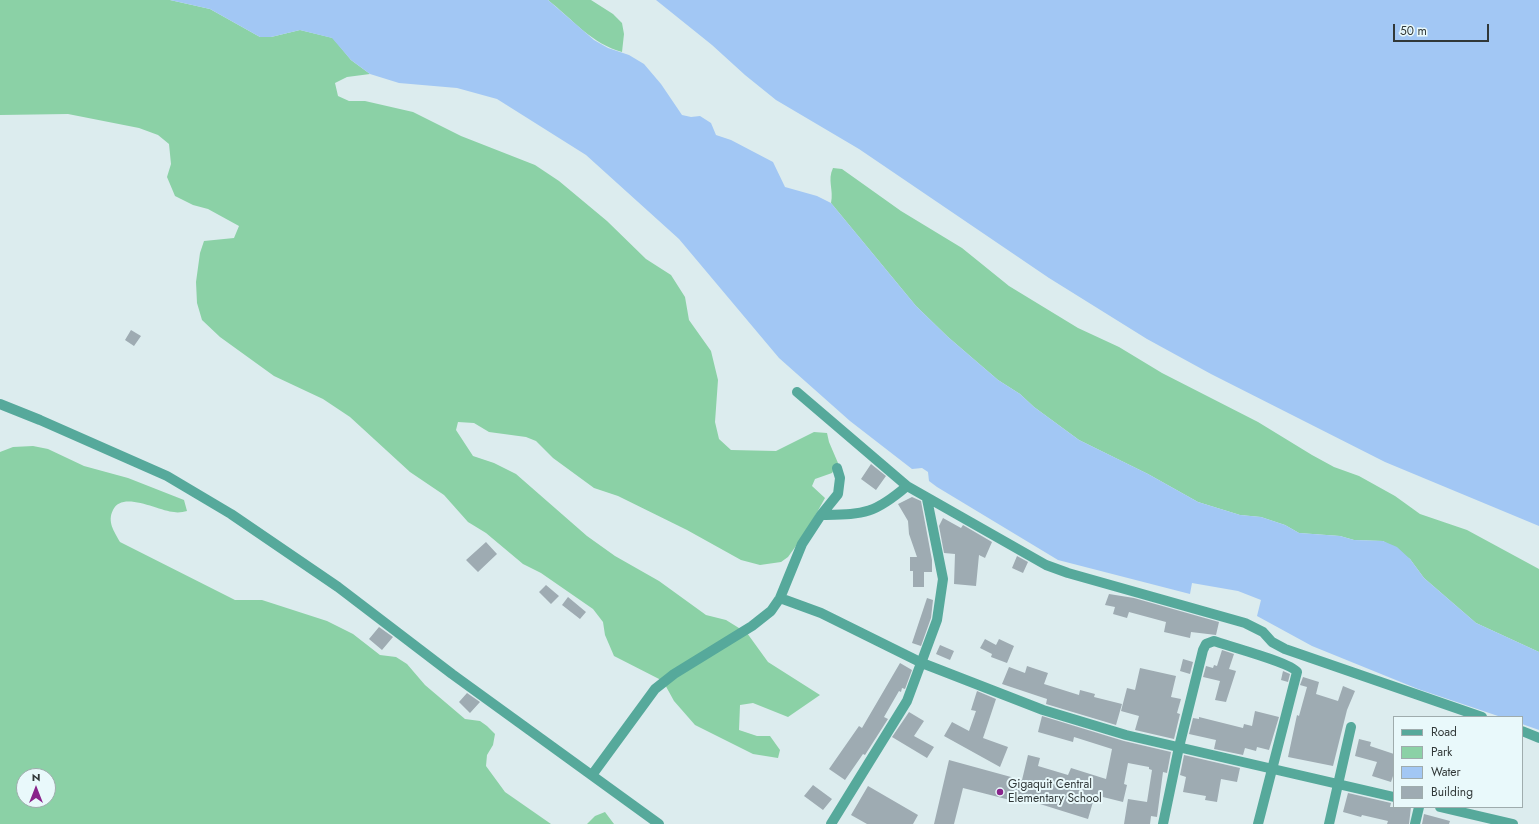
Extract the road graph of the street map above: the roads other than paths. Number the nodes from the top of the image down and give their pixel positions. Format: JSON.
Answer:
{"nodes":[{"id":1,"x":797,"y":392,"type":"dead end"},
{"id":2,"x":0,"y":404,"type":"edge"},
{"id":3,"x":837,"y":468,"type":"dead end"},
{"id":4,"x":907,"y":486,"type":"junction"},
{"id":5,"x":927,"y":499,"type":"junction"},
{"id":6,"x":821,"y":515,"type":"junction"},
{"id":7,"x":780,"y":598,"type":"junction"},
{"id":8,"x":922,"y":663,"type":"junction"},
{"id":9,"x":1479,"y":716,"type":"edge"},
{"id":10,"x":1351,"y":727,"type":"dead end"},
{"id":11,"x":1523,"y":731,"type":"edge"},
{"id":12,"x":1539,"y":738,"type":"edge"},
{"id":13,"x":1179,"y":747,"type":"junction"},
{"id":14,"x":1271,"y":769,"type":"junction"},
{"id":15,"x":592,"y":775,"type":"junction"},
{"id":16,"x":1339,"y":784,"type":"junction"},
{"id":17,"x":1393,"y":796,"type":"edge"},
{"id":18,"x":1419,"y":808,"type":"edge"},
{"id":19,"x":1444,"y":808,"type":"edge"},
{"id":20,"x":1499,"y":822,"type":"edge"},
{"id":21,"x":659,"y":824,"type":"edge"},
{"id":22,"x":831,"y":824,"type":"edge"},
{"id":23,"x":1163,"y":824,"type":"edge"},
{"id":24,"x":1258,"y":824,"type":"edge"},
{"id":25,"x":1329,"y":824,"type":"edge"},
{"id":26,"x":1415,"y":824,"type":"edge"},
{"id":27,"x":1513,"y":824,"type":"edge"}],
"edges":[{"from":1,"to":4,"type":"street"},
{"from":2,"to":15,"type":"street"},
{"from":3,"to":6,"type":"street"},
{"from":4,"to":5,"type":"street"},
{"from":4,"to":6,"type":"street"},
{"from":5,"to":8,"type":"street"},
{"from":5,"to":9,"type":"street"},
{"from":6,"to":7,"type":"street"},
{"from":7,"to":8,"type":"street"},
{"from":7,"to":15,"type":"street"},
{"from":8,"to":13,"type":"street"},
{"from":8,"to":22,"type":"street"},
{"from":10,"to":16,"type":"street"},
{"from":11,"to":12,"type":"street"},
{"from":13,"to":14,"type":"street"},
{"from":13,"to":14,"type":"street"},
{"from":13,"to":23,"type":"street"},
{"from":14,"to":16,"type":"street"},
{"from":14,"to":24,"type":"street"},
{"from":15,"to":21,"type":"street"},
{"from":16,"to":17,"type":"street"},
{"from":16,"to":25,"type":"street"},
{"from":18,"to":26,"type":"street"},
{"from":19,"to":20,"type":"street"},
{"from":20,"to":27,"type":"street"}]}
